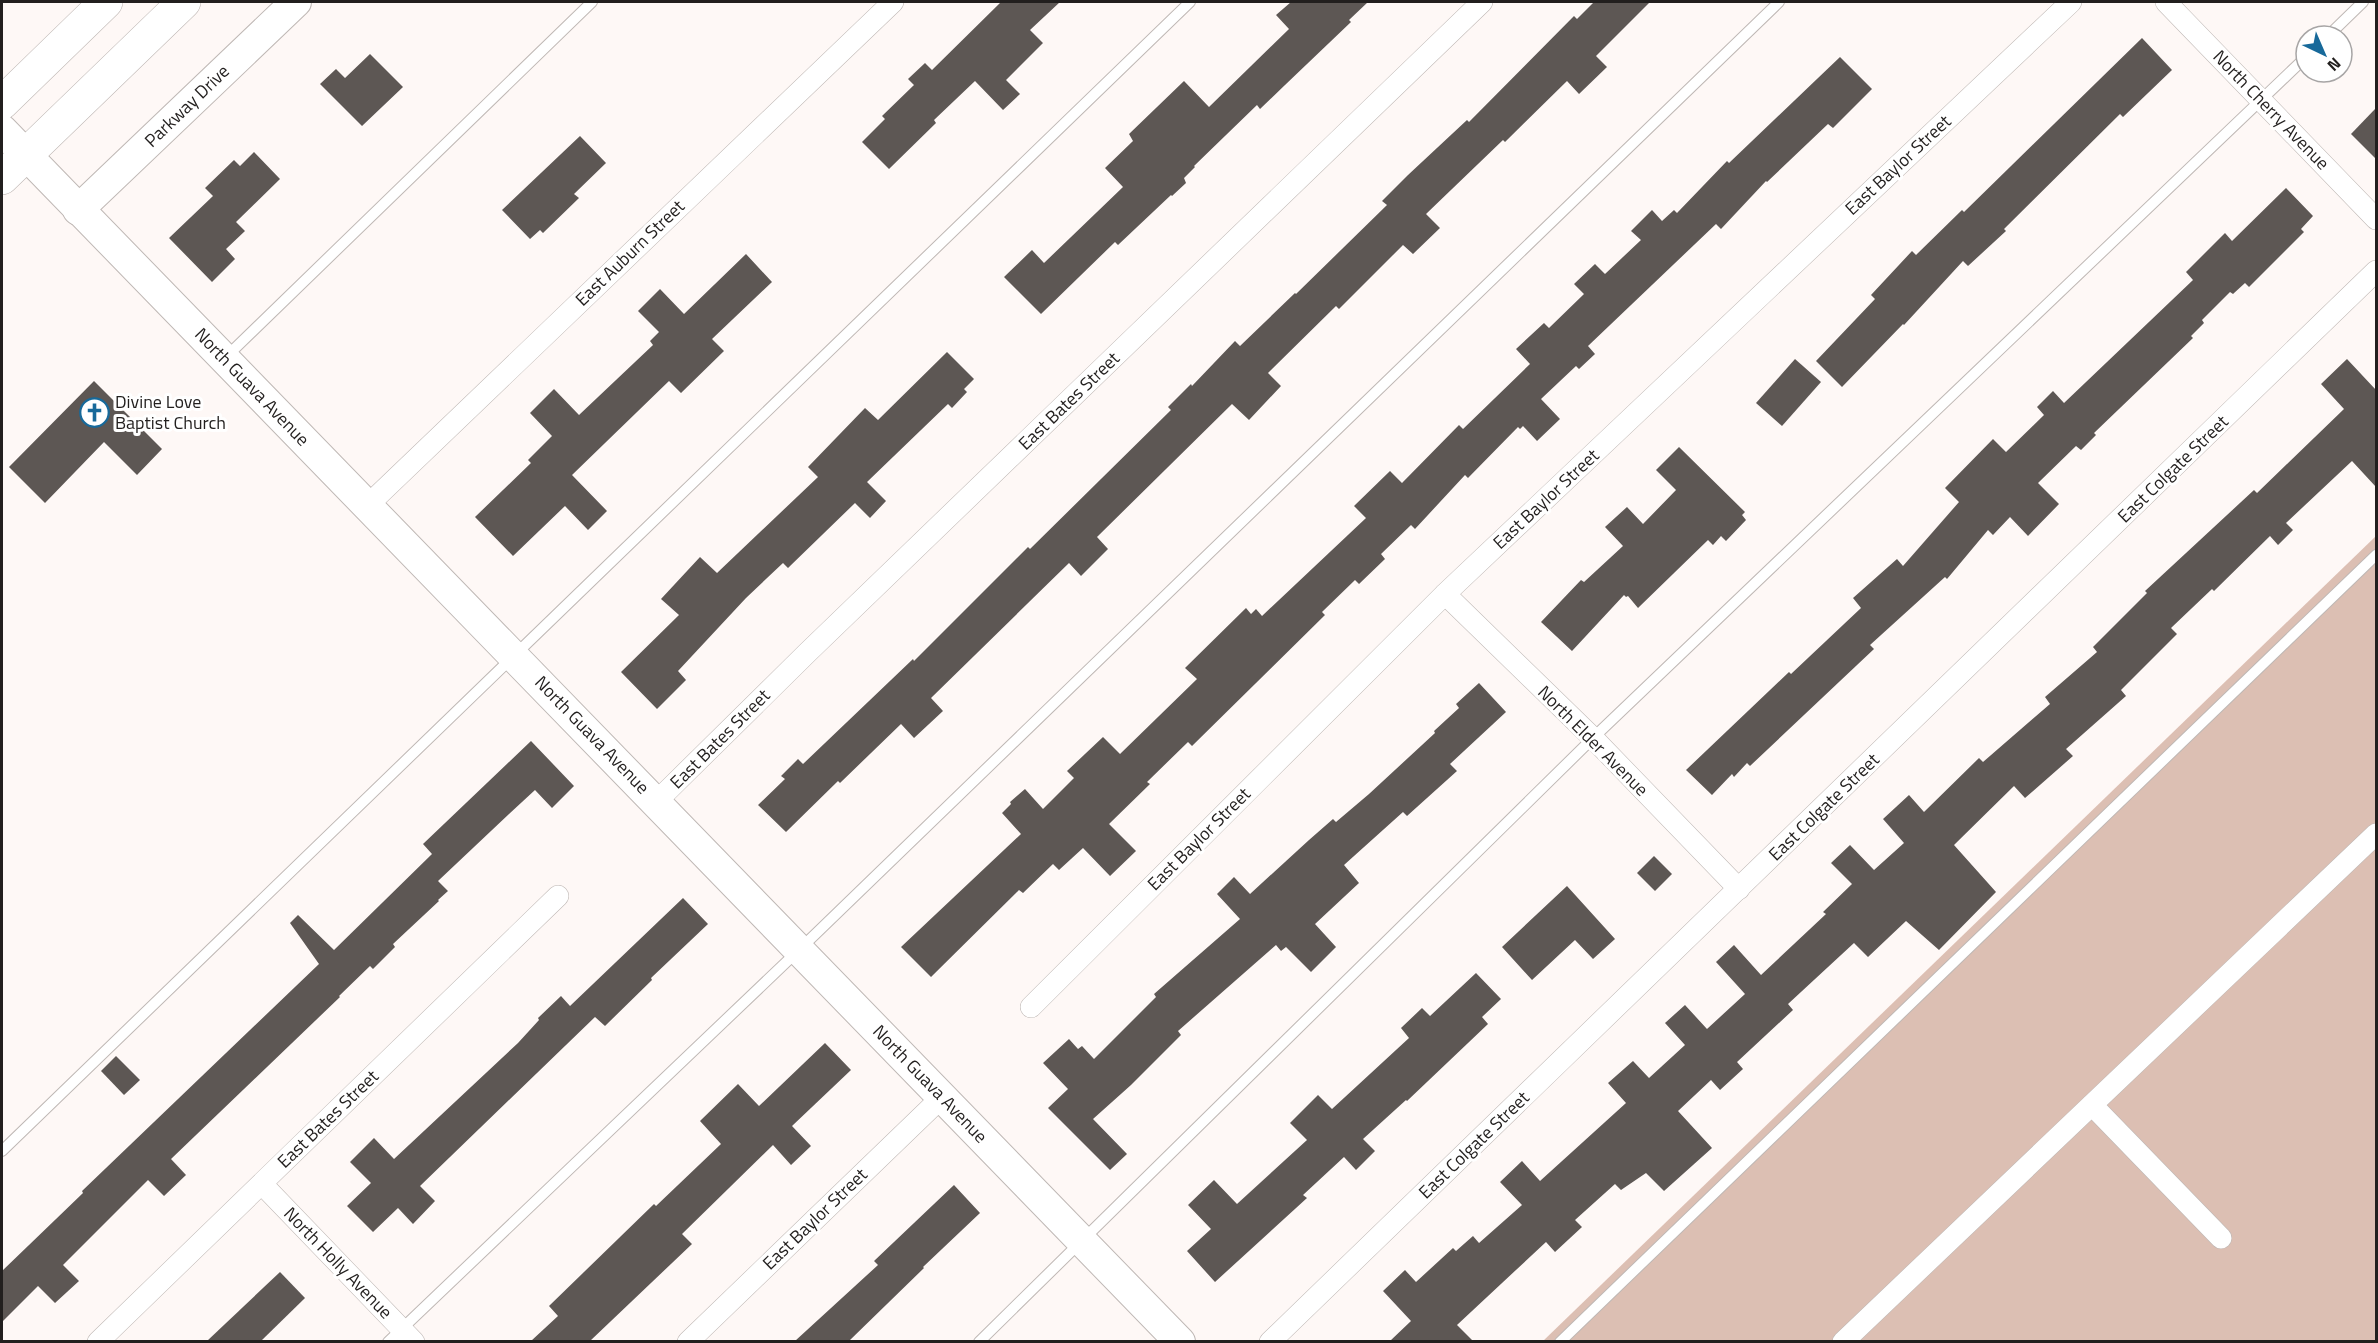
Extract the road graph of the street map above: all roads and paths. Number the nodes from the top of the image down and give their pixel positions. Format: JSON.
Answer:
{"nodes":[{"id":1,"x":106,"y":2,"type":"edge"},
{"id":2,"x":184,"y":2,"type":"edge"},
{"id":3,"x":296,"y":2,"type":"edge"},
{"id":4,"x":592,"y":2,"type":"edge"},
{"id":5,"x":892,"y":2,"type":"edge"},
{"id":6,"x":1190,"y":2,"type":"edge"},
{"id":7,"x":1482,"y":2,"type":"edge"},
{"id":8,"x":1779,"y":2,"type":"edge"},
{"id":9,"x":2071,"y":2,"type":"edge"},
{"id":10,"x":2166,"y":2,"type":"edge"},
{"id":11,"x":2363,"y":2,"type":"edge"},
{"id":12,"x":2340,"y":24,"type":"edge"},
{"id":13,"x":2294,"y":68,"type":"edge"},
{"id":14,"x":2261,"y":100,"type":"junction"},
{"id":15,"x":2,"y":103,"type":"edge"},
{"id":16,"x":2,"y":130,"type":"edge"},
{"id":17,"x":26,"y":154,"type":"junction"},
{"id":18,"x":2,"y":178,"type":"edge"},
{"id":19,"x":78,"y":210,"type":"junction"},
{"id":20,"x":2376,"y":219,"type":"edge"},
{"id":21,"x":2376,"y":271,"type":"edge"},
{"id":22,"x":224,"y":359,"type":"junction"},
{"id":23,"x":368,"y":505,"type":"junction"},
{"id":24,"x":2376,"y":555,"type":"edge"},
{"id":25,"x":1445,"y":594,"type":"junction"},
{"id":26,"x":514,"y":655,"type":"junction"},
{"id":27,"x":1593,"y":738,"type":"junction"},
{"id":28,"x":657,"y":801,"type":"junction"},
{"id":29,"x":2376,"y":834,"type":"edge"},
{"id":30,"x":1739,"y":889,"type":"junction"},
{"id":31,"x":558,"y":896,"type":"dead end"},
{"id":32,"x":800,"y":950,"type":"junction"},
{"id":33,"x":1031,"y":1007,"type":"dead end"},
{"id":34,"x":942,"y":1096,"type":"junction"},
{"id":35,"x":2092,"y":1105,"type":"junction"},
{"id":36,"x":2,"y":1151,"type":"edge"},
{"id":37,"x":262,"y":1184,"type":"junction"},
{"id":38,"x":2221,"y":1239,"type":"dead end"},
{"id":39,"x":1082,"y":1242,"type":"junction"},
{"id":40,"x":401,"y":1337,"type":"edge"},
{"id":41,"x":98,"y":1341,"type":"edge"},
{"id":42,"x":688,"y":1341,"type":"edge"},
{"id":43,"x":979,"y":1341,"type":"edge"},
{"id":44,"x":1180,"y":1341,"type":"edge"},
{"id":45,"x":1269,"y":1341,"type":"edge"},
{"id":46,"x":1560,"y":1341,"type":"edge"},
{"id":47,"x":1844,"y":1341,"type":"edge"}],
"edges":[{"from":1,"to":15,"type":"highway"},
{"from":2,"to":17,"type":"highway"},
{"from":3,"to":19,"type":"street","name":"Parkway Drive"},
{"from":4,"to":22,"type":"lane"},
{"from":5,"to":23,"type":"street","name":"East Auburn Street"},
{"from":6,"to":26,"type":"lane"},
{"from":7,"to":28,"type":"street","name":"East Bates Street"},
{"from":8,"to":32,"type":"lane"},
{"from":9,"to":25,"type":"street","name":"East Baylor Street"},
{"from":10,"to":14,"type":"street","name":"North Cherry Avenue"},
{"from":11,"to":12,"type":"lane"},
{"from":13,"to":14,"type":"lane"},
{"from":14,"to":20,"type":"street","name":"North Cherry Avenue"},
{"from":14,"to":27,"type":"lane"},
{"from":16,"to":17,"type":"street","name":"North Guava Avenue"},
{"from":17,"to":18,"type":"highway"},
{"from":17,"to":19,"type":"street","name":"North Guava Avenue"},
{"from":19,"to":22,"type":"street","name":"North Guava Avenue"},
{"from":21,"to":30,"type":"street","name":"East Colgate Street"},
{"from":22,"to":23,"type":"street","name":"North Guava Avenue"},
{"from":23,"to":26,"type":"street","name":"North Guava Avenue"},
{"from":24,"to":46,"type":"lane"},
{"from":25,"to":27,"type":"street","name":"North Elder Avenue"},
{"from":25,"to":33,"type":"street","name":"East Baylor Street"},
{"from":26,"to":28,"type":"street","name":"North Guava Avenue"},
{"from":26,"to":36,"type":"lane"},
{"from":27,"to":30,"type":"street","name":"North Elder Avenue"},
{"from":27,"to":39,"type":"lane"},
{"from":28,"to":32,"type":"street","name":"North Guava Avenue"},
{"from":29,"to":35,"type":"street"},
{"from":30,"to":45,"type":"street","name":"East Colgate Street"},
{"from":31,"to":37,"type":"street","name":"East Bates Street"},
{"from":32,"to":34,"type":"street","name":"North Guava Avenue"},
{"from":32,"to":40,"type":"lane"},
{"from":34,"to":39,"type":"street","name":"North Guava Avenue"},
{"from":34,"to":42,"type":"street","name":"East Baylor Street"},
{"from":35,"to":38,"type":"street"},
{"from":35,"to":47,"type":"street"},
{"from":37,"to":40,"type":"street","name":"North Holly Avenue"},
{"from":37,"to":41,"type":"street","name":"East Bates Street"},
{"from":39,"to":43,"type":"lane"},
{"from":39,"to":44,"type":"street","name":"North Guava Avenue"}]}
